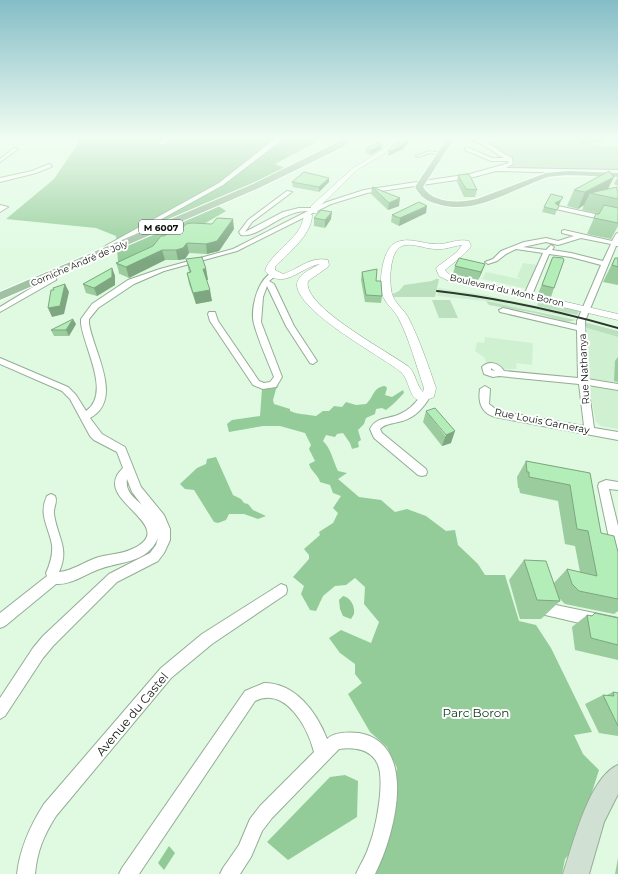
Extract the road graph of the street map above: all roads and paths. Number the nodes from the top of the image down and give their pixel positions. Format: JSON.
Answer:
{"nodes":[{"id":1,"x":229,"y":178,"type":"edge"},
{"id":2,"x":272,"y":178,"type":"edge"},
{"id":3,"x":344,"y":178,"type":"edge"},
{"id":4,"x":425,"y":178,"type":"edge"},
{"id":5,"x":459,"y":178,"type":"edge"},
{"id":6,"x":539,"y":178,"type":"edge"},
{"id":7,"x":420,"y":185,"type":"junction"},
{"id":8,"x":289,"y":192,"type":"dead end"},
{"id":9,"x":558,"y":208,"type":"edge"},
{"id":10,"x":312,"y":212,"type":"junction"},
{"id":11,"x":618,"y":221,"type":"edge"},
{"id":12,"x":564,"y":232,"type":"dead end"},
{"id":13,"x":618,"y":235,"type":"edge"},
{"id":14,"x":579,"y":236,"type":"junction"},
{"id":15,"x":557,"y":243,"type":"junction"},
{"id":16,"x":616,"y":244,"type":"edge"},
{"id":17,"x":517,"y":247,"type":"junction"},
{"id":18,"x":104,"y":252,"type":"junction"},
{"id":19,"x":546,"y":252,"type":"junction"},
{"id":20,"x":488,"y":262,"type":"dead end"},
{"id":21,"x":606,"y":268,"type":"junction"},
{"id":22,"x":274,"y":274,"type":"junction"},
{"id":23,"x":41,"y":282,"type":"junction"},
{"id":24,"x":265,"y":282,"type":"junction"},
{"id":25,"x":528,"y":295,"type":"junction"},
{"id":26,"x":0,"y":296,"type":"edge"},
{"id":27,"x":585,"y":308,"type":"junction"},
{"id":28,"x":0,"y":310,"type":"edge"},
{"id":29,"x":502,"y":310,"type":"dead end"},
{"id":30,"x":212,"y":314,"type":"dead end"},
{"id":31,"x":618,"y":316,"type":"edge"},
{"id":32,"x":581,"y":328,"type":"junction"},
{"id":33,"x":0,"y":361,"type":"edge"},
{"id":34,"x":313,"y":361,"type":"dead end"},
{"id":35,"x":499,"y":373,"type":"dead end"},
{"id":36,"x":583,"y":381,"type":"junction"},
{"id":37,"x":618,"y":387,"type":"edge"},
{"id":38,"x":485,"y":389,"type":"dead end"},
{"id":39,"x":424,"y":397,"type":"junction"},
{"id":40,"x":85,"y":416,"type":"junction"},
{"id":41,"x":588,"y":430,"type":"junction"},
{"id":42,"x":618,"y":436,"type":"edge"},
{"id":43,"x":129,"y":468,"type":"junction"},
{"id":44,"x":422,"y":472,"type":"dead end"},
{"id":45,"x":133,"y":481,"type":"junction"},
{"id":46,"x":618,"y":486,"type":"edge"},
{"id":47,"x":121,"y":488,"type":"junction"},
{"id":48,"x":51,"y":499,"type":"dead end"},
{"id":49,"x":618,"y":552,"type":"edge"},
{"id":50,"x":54,"y":578,"type":"junction"},
{"id":51,"x":540,"y":588,"type":"edge"},
{"id":52,"x":281,"y":590,"type":"dead end"},
{"id":53,"x":0,"y":621,"type":"edge"},
{"id":54,"x":618,"y":624,"type":"edge"},
{"id":55,"x":0,"y":711,"type":"edge"},
{"id":56,"x":323,"y":754,"type":"junction"},
{"id":57,"x":618,"y":776,"type":"edge"},
{"id":58,"x":26,"y":874,"type":"edge"},
{"id":59,"x":128,"y":874,"type":"edge"},
{"id":60,"x":228,"y":874,"type":"edge"},
{"id":61,"x":365,"y":874,"type":"edge"},
{"id":62,"x":576,"y":874,"type":"edge"}],
"edges":[{"from":1,"to":18,"type":"street"},
{"from":2,"to":18,"type":"main road","name":"Corniche André de Joly","number":"M 6007"},
{"from":3,"to":10,"type":"street"},
{"from":4,"to":7,"type":"main road"},
{"from":5,"to":7,"type":"street"},
{"from":6,"to":7,"type":"main road"},
{"from":7,"to":10,"type":"street"},
{"from":8,"to":10,"type":"street"},
{"from":9,"to":11,"type":"street"},
{"from":10,"to":22,"type":"street"},
{"from":10,"to":40,"type":"street"},
{"from":12,"to":14,"type":"street"},
{"from":13,"to":16,"type":"street","name":"Rue Nathanya"},
{"from":14,"to":15,"type":"street"},
{"from":14,"to":16,"type":"street"},
{"from":15,"to":17,"type":"street"},
{"from":15,"to":19,"type":"street"},
{"from":16,"to":21,"type":"street","name":"Rue Nathanya"},
{"from":17,"to":19,"type":"street"},
{"from":17,"to":20,"type":"street"},
{"from":18,"to":23,"type":"main road","name":"Corniche André de Joly","number":"M 6007"},
{"from":19,"to":21,"type":"street"},
{"from":19,"to":25,"type":"street"},
{"from":21,"to":27,"type":"street","name":"Rue Nathanya"},
{"from":22,"to":24,"type":"street"},
{"from":22,"to":39,"type":"street"},
{"from":23,"to":26,"type":"main road","name":"Corniche André de Joly","number":"M 6007"},
{"from":23,"to":28,"type":"street"},
{"from":24,"to":30,"type":"street"},
{"from":24,"to":34,"type":"street"},
{"from":25,"to":27,"type":"street","name":"Boulevard du Mont Boron"},
{"from":25,"to":39,"type":"street","name":"Boulevard du Mont Boron"},
{"from":27,"to":31,"type":"street","name":"Boulevard du Mont Boron"},
{"from":27,"to":32,"type":"street","name":"Rue Nathanya"},
{"from":29,"to":32,"type":"street"},
{"from":32,"to":36,"type":"street","name":"Rue Nathanya"},
{"from":33,"to":40,"type":"street"},
{"from":35,"to":36,"type":"street"},
{"from":36,"to":37,"type":"street"},
{"from":36,"to":41,"type":"street","name":"Rue Nathanya"},
{"from":38,"to":41,"type":"street","name":"Rue Louis Garneray"},
{"from":39,"to":44,"type":"street"},
{"from":40,"to":43,"type":"street"},
{"from":41,"to":42,"type":"street","name":"Rue Louis Garneray"},
{"from":43,"to":45,"type":"street"},
{"from":43,"to":47,"type":"street"},
{"from":45,"to":47,"type":"street"},
{"from":45,"to":55,"type":"street"},
{"from":46,"to":49,"type":"street"},
{"from":47,"to":50,"type":"street"},
{"from":48,"to":50,"type":"street"},
{"from":50,"to":53,"type":"street"},
{"from":51,"to":54,"type":"street"},
{"from":52,"to":58,"type":"street","name":"Avenue du Castel"},
{"from":56,"to":59,"type":"street"},
{"from":56,"to":60,"type":"street"},
{"from":56,"to":61,"type":"street"},
{"from":57,"to":62,"type":"main road"}]}
